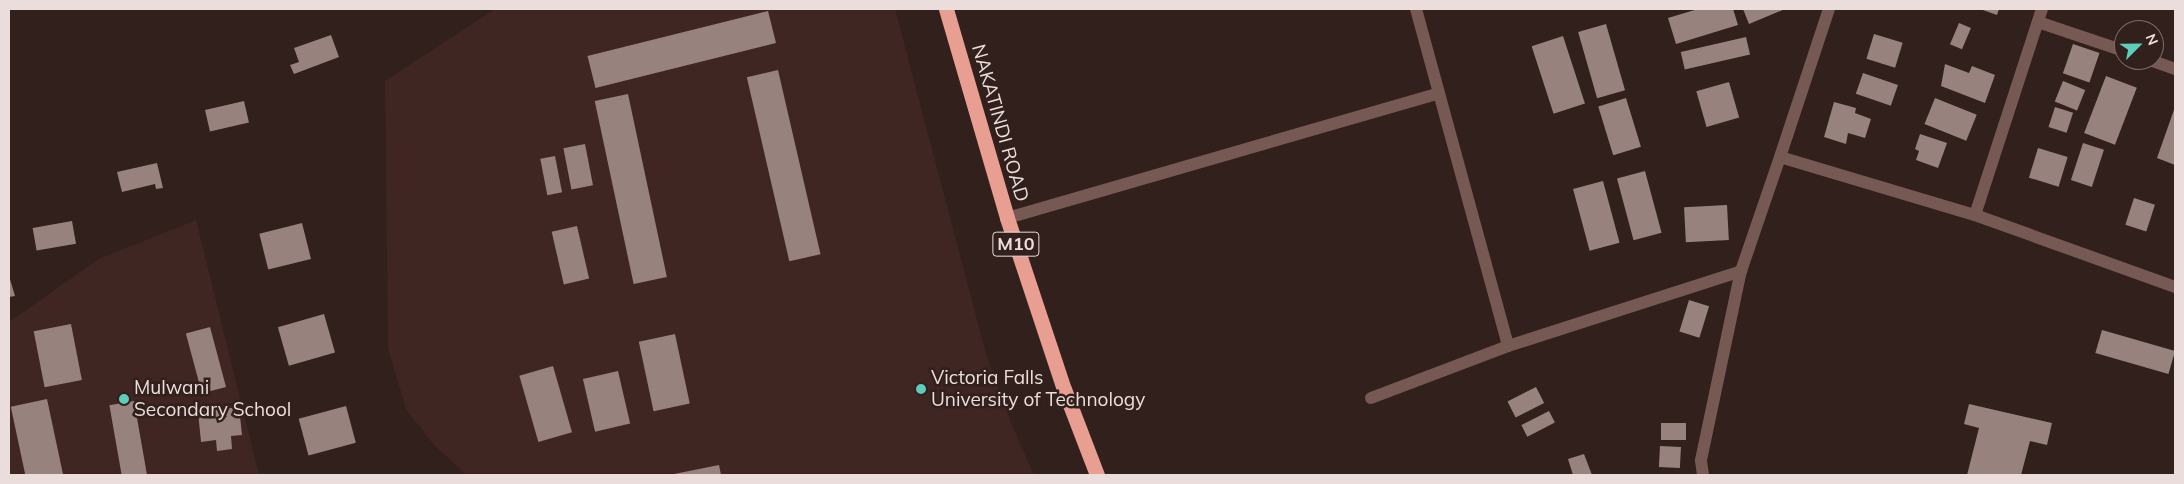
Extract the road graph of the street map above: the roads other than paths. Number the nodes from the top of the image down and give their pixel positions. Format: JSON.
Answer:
{"nodes":[{"id":1,"x":946,"y":9,"type":"edge"},
{"id":2,"x":1416,"y":9,"type":"edge"},
{"id":3,"x":1829,"y":9,"type":"edge"},
{"id":4,"x":2042,"y":9,"type":"edge"},
{"id":5,"x":2038,"y":22,"type":"junction"},
{"id":6,"x":2114,"y":48,"type":"edge"},
{"id":7,"x":1438,"y":94,"type":"junction"},
{"id":8,"x":1780,"y":157,"type":"junction"},
{"id":9,"x":1975,"y":216,"type":"junction"},
{"id":10,"x":1007,"y":218,"type":"junction"},
{"id":11,"x":1741,"y":271,"type":"junction"},
{"id":12,"x":2175,"y":287,"type":"edge"},
{"id":13,"x":1508,"y":346,"type":"junction"},
{"id":14,"x":1372,"y":398,"type":"dead end"},
{"id":15,"x":1097,"y":475,"type":"edge"},
{"id":16,"x":1703,"y":475,"type":"edge"}],
"edges":[{"from":1,"to":10,"type":"highway","name":"NAKATINDI ROAD","number":"M10"},
{"from":2,"to":7,"type":"street"},
{"from":3,"to":8,"type":"street"},
{"from":4,"to":5,"type":"street"},
{"from":5,"to":6,"type":"street"},
{"from":5,"to":9,"type":"street"},
{"from":7,"to":10,"type":"street"},
{"from":7,"to":13,"type":"street"},
{"from":8,"to":9,"type":"street"},
{"from":8,"to":11,"type":"street"},
{"from":9,"to":12,"type":"street"},
{"from":10,"to":15,"type":"highway","name":"NAKATINDI ROAD","number":"M10"},
{"from":11,"to":13,"type":"street"},
{"from":11,"to":16,"type":"street"},
{"from":13,"to":14,"type":"street"}]}
